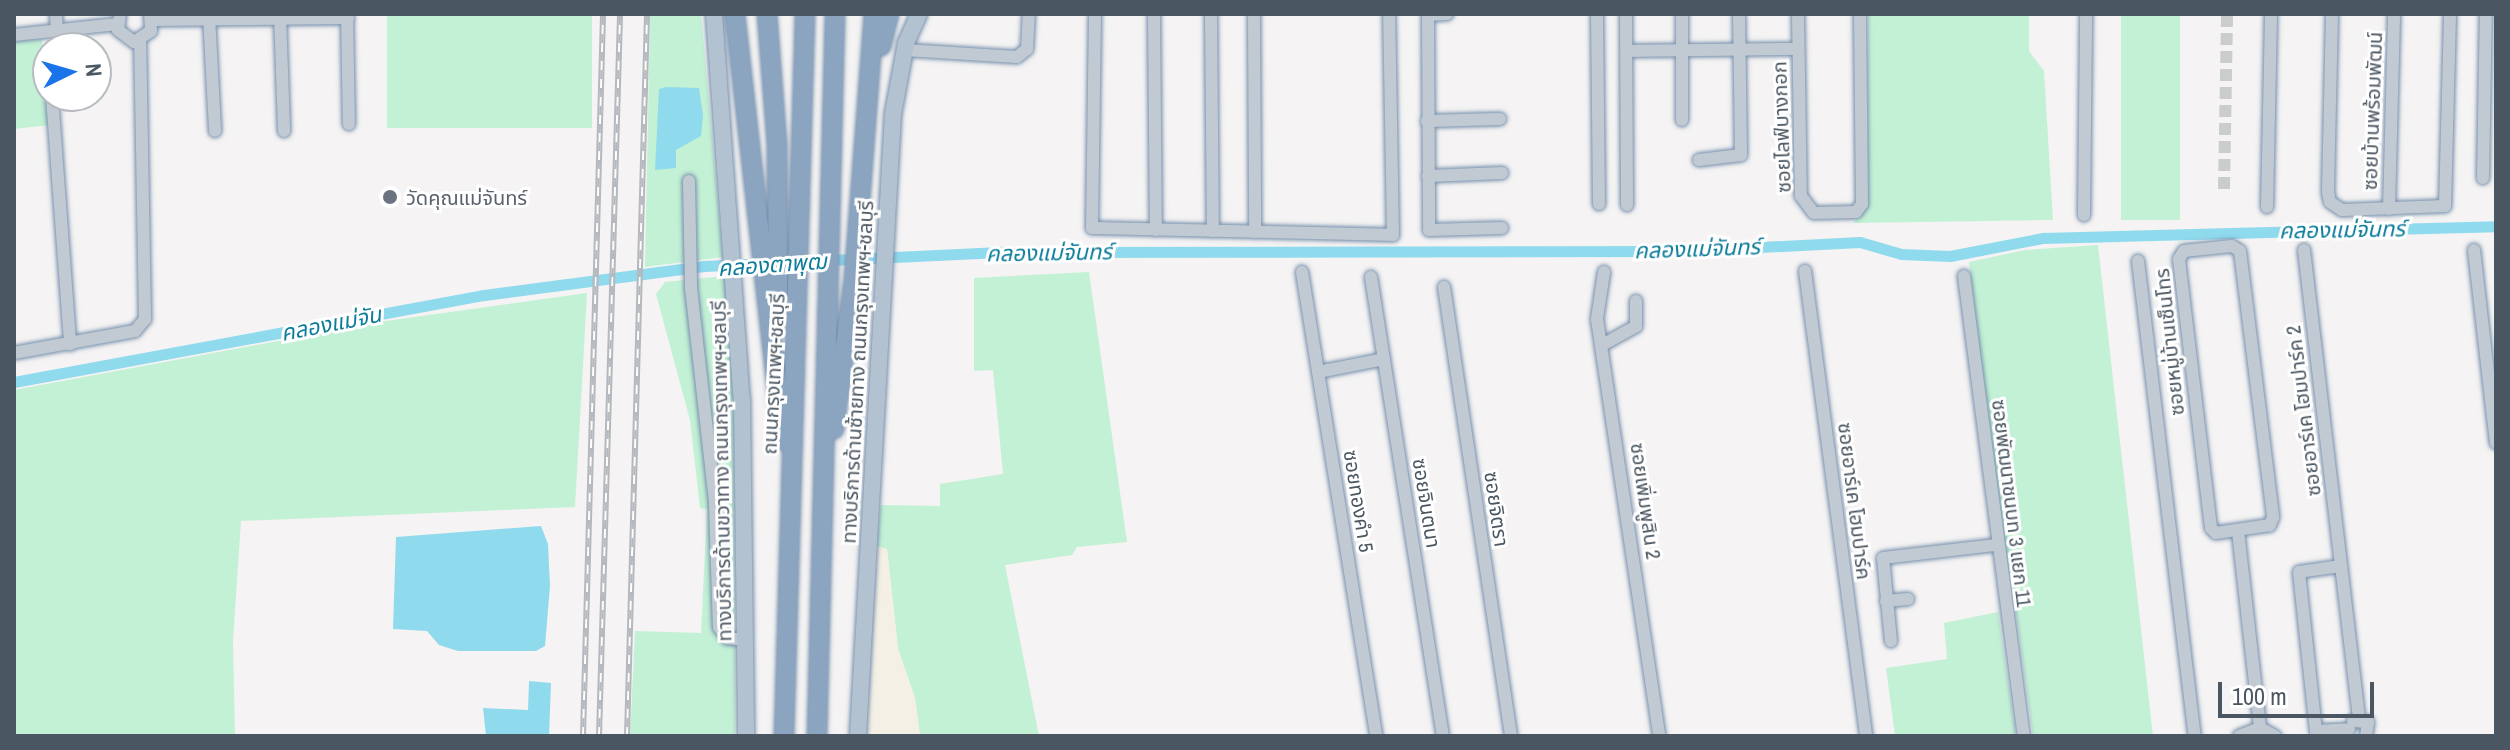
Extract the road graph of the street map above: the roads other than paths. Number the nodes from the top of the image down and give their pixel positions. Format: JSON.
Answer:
{"nodes":[{"id":1,"x":56,"y":14,"type":"edge"},
{"id":2,"x":714,"y":14,"type":"edge"},
{"id":3,"x":735,"y":14,"type":"edge"},
{"id":4,"x":746,"y":14,"type":"edge"},
{"id":5,"x":805,"y":14,"type":"edge"},
{"id":6,"x":835,"y":14,"type":"edge"},
{"id":7,"x":874,"y":14,"type":"edge"},
{"id":8,"x":889,"y":14,"type":"edge"},
{"id":9,"x":919,"y":14,"type":"edge"},
{"id":10,"x":1029,"y":14,"type":"edge"},
{"id":11,"x":1095,"y":14,"type":"edge"},
{"id":12,"x":1154,"y":14,"type":"edge"},
{"id":13,"x":1211,"y":14,"type":"edge"},
{"id":14,"x":1254,"y":14,"type":"edge"},
{"id":15,"x":1389,"y":14,"type":"edge"},
{"id":16,"x":1428,"y":14,"type":"edge"},
{"id":17,"x":1447,"y":14,"type":"edge"},
{"id":18,"x":1597,"y":14,"type":"edge"},
{"id":19,"x":1626,"y":14,"type":"edge"},
{"id":20,"x":1682,"y":14,"type":"edge"},
{"id":21,"x":1739,"y":14,"type":"edge"},
{"id":22,"x":1798,"y":14,"type":"edge"},
{"id":23,"x":1860,"y":14,"type":"edge"},
{"id":24,"x":2086,"y":14,"type":"edge"},
{"id":25,"x":2271,"y":14,"type":"edge"},
{"id":26,"x":2332,"y":14,"type":"edge"},
{"id":27,"x":2394,"y":14,"type":"edge"},
{"id":28,"x":2450,"y":14,"type":"edge"},
{"id":29,"x":348,"y":16,"type":"edge"},
{"id":30,"x":151,"y":17,"type":"edge"},
{"id":31,"x":210,"y":17,"type":"edge"},
{"id":32,"x":280,"y":17,"type":"edge"},
{"id":33,"x":119,"y":19,"type":"edge"},
{"id":34,"x":767,"y":19,"type":"edge"},
{"id":35,"x":2489,"y":19,"type":"edge"},
{"id":36,"x":57,"y":32,"type":"joint"},
{"id":37,"x":140,"y":41,"type":"junction"},
{"id":38,"x":1798,"y":49,"type":"junction"},
{"id":39,"x":905,"y":50,"type":"junction"},
{"id":40,"x":1682,"y":50,"type":"junction"},
{"id":41,"x":1740,"y":50,"type":"junction"},
{"id":42,"x":1627,"y":51,"type":"junction"},
{"id":43,"x":744,"y":60,"type":"junction"},
{"id":44,"x":873,"y":79,"type":"junction"},
{"id":45,"x":53,"y":112,"type":"edge"},
{"id":46,"x":1500,"y":119,"type":"dead end"},
{"id":47,"x":1682,"y":120,"type":"dead end"},
{"id":48,"x":1427,"y":121,"type":"junction"},
{"id":49,"x":349,"y":124,"type":"dead end"},
{"id":50,"x":215,"y":131,"type":"dead end"},
{"id":51,"x":284,"y":131,"type":"dead end"},
{"id":52,"x":1699,"y":160,"type":"dead end"},
{"id":53,"x":1502,"y":173,"type":"dead end"},
{"id":54,"x":1428,"y":176,"type":"junction"},
{"id":55,"x":2483,"y":178,"type":"dead end"},
{"id":56,"x":689,"y":181,"type":"dead end"},
{"id":57,"x":1599,"y":204,"type":"dead end"},
{"id":58,"x":1627,"y":205,"type":"dead end"},
{"id":59,"x":2267,"y":207,"type":"dead end"},
{"id":60,"x":2389,"y":209,"type":"junction"},
{"id":61,"x":2084,"y":215,"type":"dead end"},
{"id":62,"x":1502,"y":228,"type":"dead end"},
{"id":63,"x":1156,"y":230,"type":"junction"},
{"id":64,"x":1213,"y":231,"type":"junction"},
{"id":65,"x":1255,"y":232,"type":"junction"},
{"id":66,"x":770,"y":241,"type":"junction"},
{"id":67,"x":2304,"y":250,"type":"dead end"},
{"id":68,"x":2474,"y":250,"type":"dead end"},
{"id":69,"x":2138,"y":261,"type":"dead end"},
{"id":70,"x":1805,"y":271,"type":"dead end"},
{"id":71,"x":1302,"y":272,"type":"dead end"},
{"id":72,"x":1604,"y":272,"type":"dead end"},
{"id":73,"x":1964,"y":276,"type":"dead end"},
{"id":74,"x":1371,"y":277,"type":"dead end"},
{"id":75,"x":1444,"y":287,"type":"dead end"},
{"id":76,"x":1636,"y":301,"type":"dead end"},
{"id":77,"x":70,"y":344,"type":"junction"},
{"id":78,"x":1604,"y":344,"type":"junction"},
{"id":79,"x":14,"y":353,"type":"edge"},
{"id":80,"x":1384,"y":359,"type":"junction"},
{"id":81,"x":1318,"y":372,"type":"junction"},
{"id":82,"x":2496,"y":443,"type":"edge"},
{"id":83,"x":789,"y":498,"type":"junction"},
{"id":84,"x":823,"y":507,"type":"junction"},
{"id":85,"x":2238,"y":531,"type":"junction"},
{"id":86,"x":1996,"y":545,"type":"junction"},
{"id":87,"x":2341,"y":566,"type":"junction"},
{"id":88,"x":1908,"y":599,"type":"dead end"},
{"id":89,"x":1886,"y":601,"type":"junction"},
{"id":90,"x":745,"y":640,"type":"junction"},
{"id":91,"x":1891,"y":641,"type":"dead end"},
{"id":92,"x":2359,"y":718,"type":"junction"},
{"id":93,"x":2260,"y":728,"type":"junction"},
{"id":94,"x":2351,"y":732,"type":"edge"},
{"id":95,"x":746,"y":736,"type":"edge"},
{"id":96,"x":784,"y":736,"type":"edge"},
{"id":97,"x":817,"y":736,"type":"edge"},
{"id":98,"x":858,"y":736,"type":"edge"},
{"id":99,"x":1376,"y":736,"type":"edge"},
{"id":100,"x":1443,"y":736,"type":"edge"},
{"id":101,"x":1511,"y":736,"type":"edge"},
{"id":102,"x":1659,"y":736,"type":"edge"},
{"id":103,"x":1866,"y":736,"type":"edge"},
{"id":104,"x":2024,"y":736,"type":"edge"},
{"id":105,"x":2195,"y":736,"type":"edge"},
{"id":106,"x":2239,"y":736,"type":"edge"},
{"id":107,"x":2275,"y":736,"type":"edge"},
{"id":108,"x":2366,"y":736,"type":"edge"}],
"edges":[{"from":1,"to":36,"type":"street"},
{"from":2,"to":90,"type":"main road","name":"ทางบริการด้านขวาทาง ถนนกรุงเทพฯ-ชลบุรี"},
{"from":3,"to":43,"type":"highway"},
{"from":4,"to":43,"type":"highway"},
{"from":5,"to":83,"type":"highway","name":"ถนนกรุงเทพฯ-ชลบุรี"},
{"from":6,"to":84,"type":"highway"},
{"from":7,"to":44,"type":"highway"},
{"from":8,"to":44,"type":"highway"},
{"from":9,"to":39,"type":"main road","name":"ทางบริการด้านซ้ายทาง ถนนกรุงเทพฯ-ชลบุรี"},
{"from":10,"to":39,"type":"street"},
{"from":11,"to":63,"type":"street"},
{"from":12,"to":63,"type":"street"},
{"from":13,"to":64,"type":"street"},
{"from":14,"to":65,"type":"street"},
{"from":15,"to":65,"type":"street"},
{"from":16,"to":17,"type":"street"},
{"from":16,"to":48,"type":"street"},
{"from":18,"to":57,"type":"street"},
{"from":19,"to":42,"type":"street"},
{"from":20,"to":40,"type":"street"},
{"from":21,"to":41,"type":"street"},
{"from":22,"to":38,"type":"street","name":"ซอยไลฟ์บางกอก"},
{"from":23,"to":38,"type":"street","name":"ซอยไลฟ์บางกอก"},
{"from":24,"to":61,"type":"street"},
{"from":25,"to":59,"type":"street"},
{"from":26,"to":60,"type":"street"},
{"from":27,"to":60,"type":"street","name":"ซอยบ้านพร้อมพัฒน์"},
{"from":28,"to":60,"type":"street"},
{"from":29,"to":32,"type":"street"},
{"from":29,"to":49,"type":"street"},
{"from":30,"to":31,"type":"street"},
{"from":30,"to":37,"type":"street"},
{"from":31,"to":32,"type":"street"},
{"from":31,"to":50,"type":"street"},
{"from":32,"to":51,"type":"street"},
{"from":33,"to":36,"type":"street"},
{"from":33,"to":37,"type":"street"},
{"from":34,"to":66,"type":"highway"},
{"from":35,"to":55,"type":"street"},
{"from":37,"to":77,"type":"street"},
{"from":38,"to":41,"type":"street"},
{"from":39,"to":98,"type":"main road","name":"ทางบริการด้านซ้ายทาง ถนนกรุงเทพฯ-ชลบุรี"},
{"from":40,"to":41,"type":"street"},
{"from":40,"to":42,"type":"street"},
{"from":40,"to":47,"type":"street"},
{"from":41,"to":52,"type":"street"},
{"from":42,"to":58,"type":"street"},
{"from":43,"to":66,"type":"highway"},
{"from":44,"to":84,"type":"highway"},
{"from":45,"to":77,"type":"street"},
{"from":46,"to":48,"type":"street"},
{"from":48,"to":54,"type":"street"},
{"from":53,"to":54,"type":"street"},
{"from":54,"to":62,"type":"street"},
{"from":56,"to":90,"type":"street"},
{"from":63,"to":64,"type":"street"},
{"from":64,"to":65,"type":"street"},
{"from":66,"to":83,"type":"highway"},
{"from":67,"to":87,"type":"street","name":"ซอยอาร์เค โฮมปาร์ค 2"},
{"from":68,"to":82,"type":"street"},
{"from":69,"to":105,"type":"street"},
{"from":70,"to":103,"type":"street","name":"ซอยอาร์เค โฮมปาร์ค"},
{"from":71,"to":81,"type":"street","name":"ซอยทองคำ 5"},
{"from":72,"to":78,"type":"street","name":"ซอยเพิ่มพูสิน 2"},
{"from":73,"to":86,"type":"street","name":"ซอยพัฒนาชนบท 3 แยก 11"},
{"from":74,"to":80,"type":"street","name":"ซอยจินตนา"},
{"from":75,"to":101,"type":"street","name":"ซอยจิตรา"},
{"from":76,"to":78,"type":"street"},
{"from":77,"to":79,"type":"street"},
{"from":78,"to":102,"type":"street","name":"ซอยเพิ่มพูสิน 2"},
{"from":80,"to":81,"type":"street"},
{"from":80,"to":100,"type":"street","name":"ซอยจินตนา"},
{"from":81,"to":99,"type":"street","name":"ซอยทองคำ 5"},
{"from":83,"to":96,"type":"highway","name":"ถนนกรุงเทพฯ-ชลบุรี"},
{"from":84,"to":97,"type":"highway"},
{"from":85,"to":85,"type":"street","name":"ซอยหมู่บ้านเซ็นโทร"},
{"from":85,"to":93,"type":"street"},
{"from":86,"to":89,"type":"street"},
{"from":86,"to":104,"type":"street","name":"ซอยพัฒนาชนบท 3 แยก 11"},
{"from":87,"to":92,"type":"street","name":"ซอยอาร์เค โฮมปาร์ค 2"},
{"from":87,"to":94,"type":"street"},
{"from":88,"to":89,"type":"street"},
{"from":89,"to":91,"type":"street"},
{"from":90,"to":95,"type":"main road","name":"ทางบริการด้านขวาทาง ถนนกรุงเทพฯ-ชลบุรี"},
{"from":92,"to":94,"type":"street"},
{"from":92,"to":108,"type":"street","name":"ซอยอาร์เค โฮมปาร์ค 2"},
{"from":93,"to":106,"type":"street"},
{"from":93,"to":107,"type":"street"}]}
